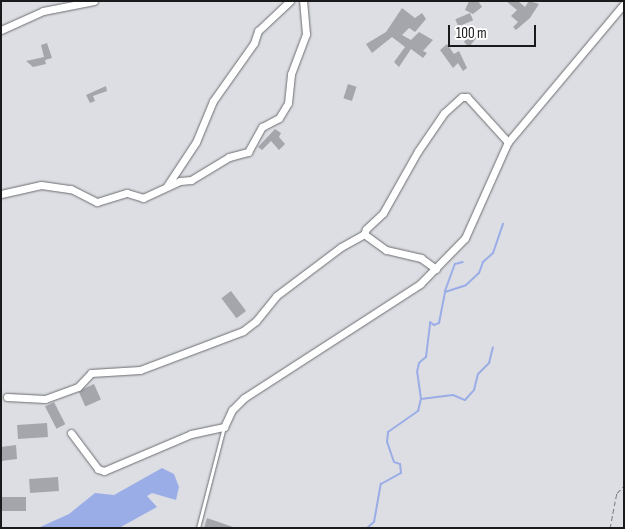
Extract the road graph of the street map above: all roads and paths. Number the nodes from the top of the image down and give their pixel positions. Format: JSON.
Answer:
{"nodes":[{"id":1,"x":94,"y":1,"type":"edge"},
{"id":2,"x":290,"y":1,"type":"edge"},
{"id":3,"x":303,"y":1,"type":"edge"},
{"id":4,"x":78,"y":2,"type":"edge"},
{"id":5,"x":624,"y":4,"type":"edge"},
{"id":6,"x":1,"y":30,"type":"edge"},
{"id":7,"x":508,"y":142,"type":"junction"},
{"id":8,"x":167,"y":186,"type":"junction"},
{"id":9,"x":1,"y":194,"type":"edge"},
{"id":10,"x":364,"y":234,"type":"junction"},
{"id":11,"x":436,"y":269,"type":"junction"},
{"id":12,"x":7,"y":398,"type":"dead end"},
{"id":13,"x":224,"y":426,"type":"junction"},
{"id":14,"x":71,"y":433,"type":"dead end"},
{"id":15,"x":624,"y":486,"type":"edge"},
{"id":16,"x":198,"y":528,"type":"edge"},
{"id":17,"x":610,"y":528,"type":"edge"}],
"edges":[{"from":1,"to":4,"type":"street"},
{"from":2,"to":8,"type":"street"},
{"from":3,"to":8,"type":"street"},
{"from":4,"to":6,"type":"street"},
{"from":5,"to":7,"type":"street"},
{"from":7,"to":10,"type":"street"},
{"from":7,"to":11,"type":"street"},
{"from":8,"to":9,"type":"street"},
{"from":10,"to":11,"type":"street"},
{"from":10,"to":12,"type":"street"},
{"from":11,"to":13,"type":"street"},
{"from":13,"to":14,"type":"street"},
{"from":13,"to":16,"type":"lane"},
{"from":15,"to":17,"type":"path"}]}
